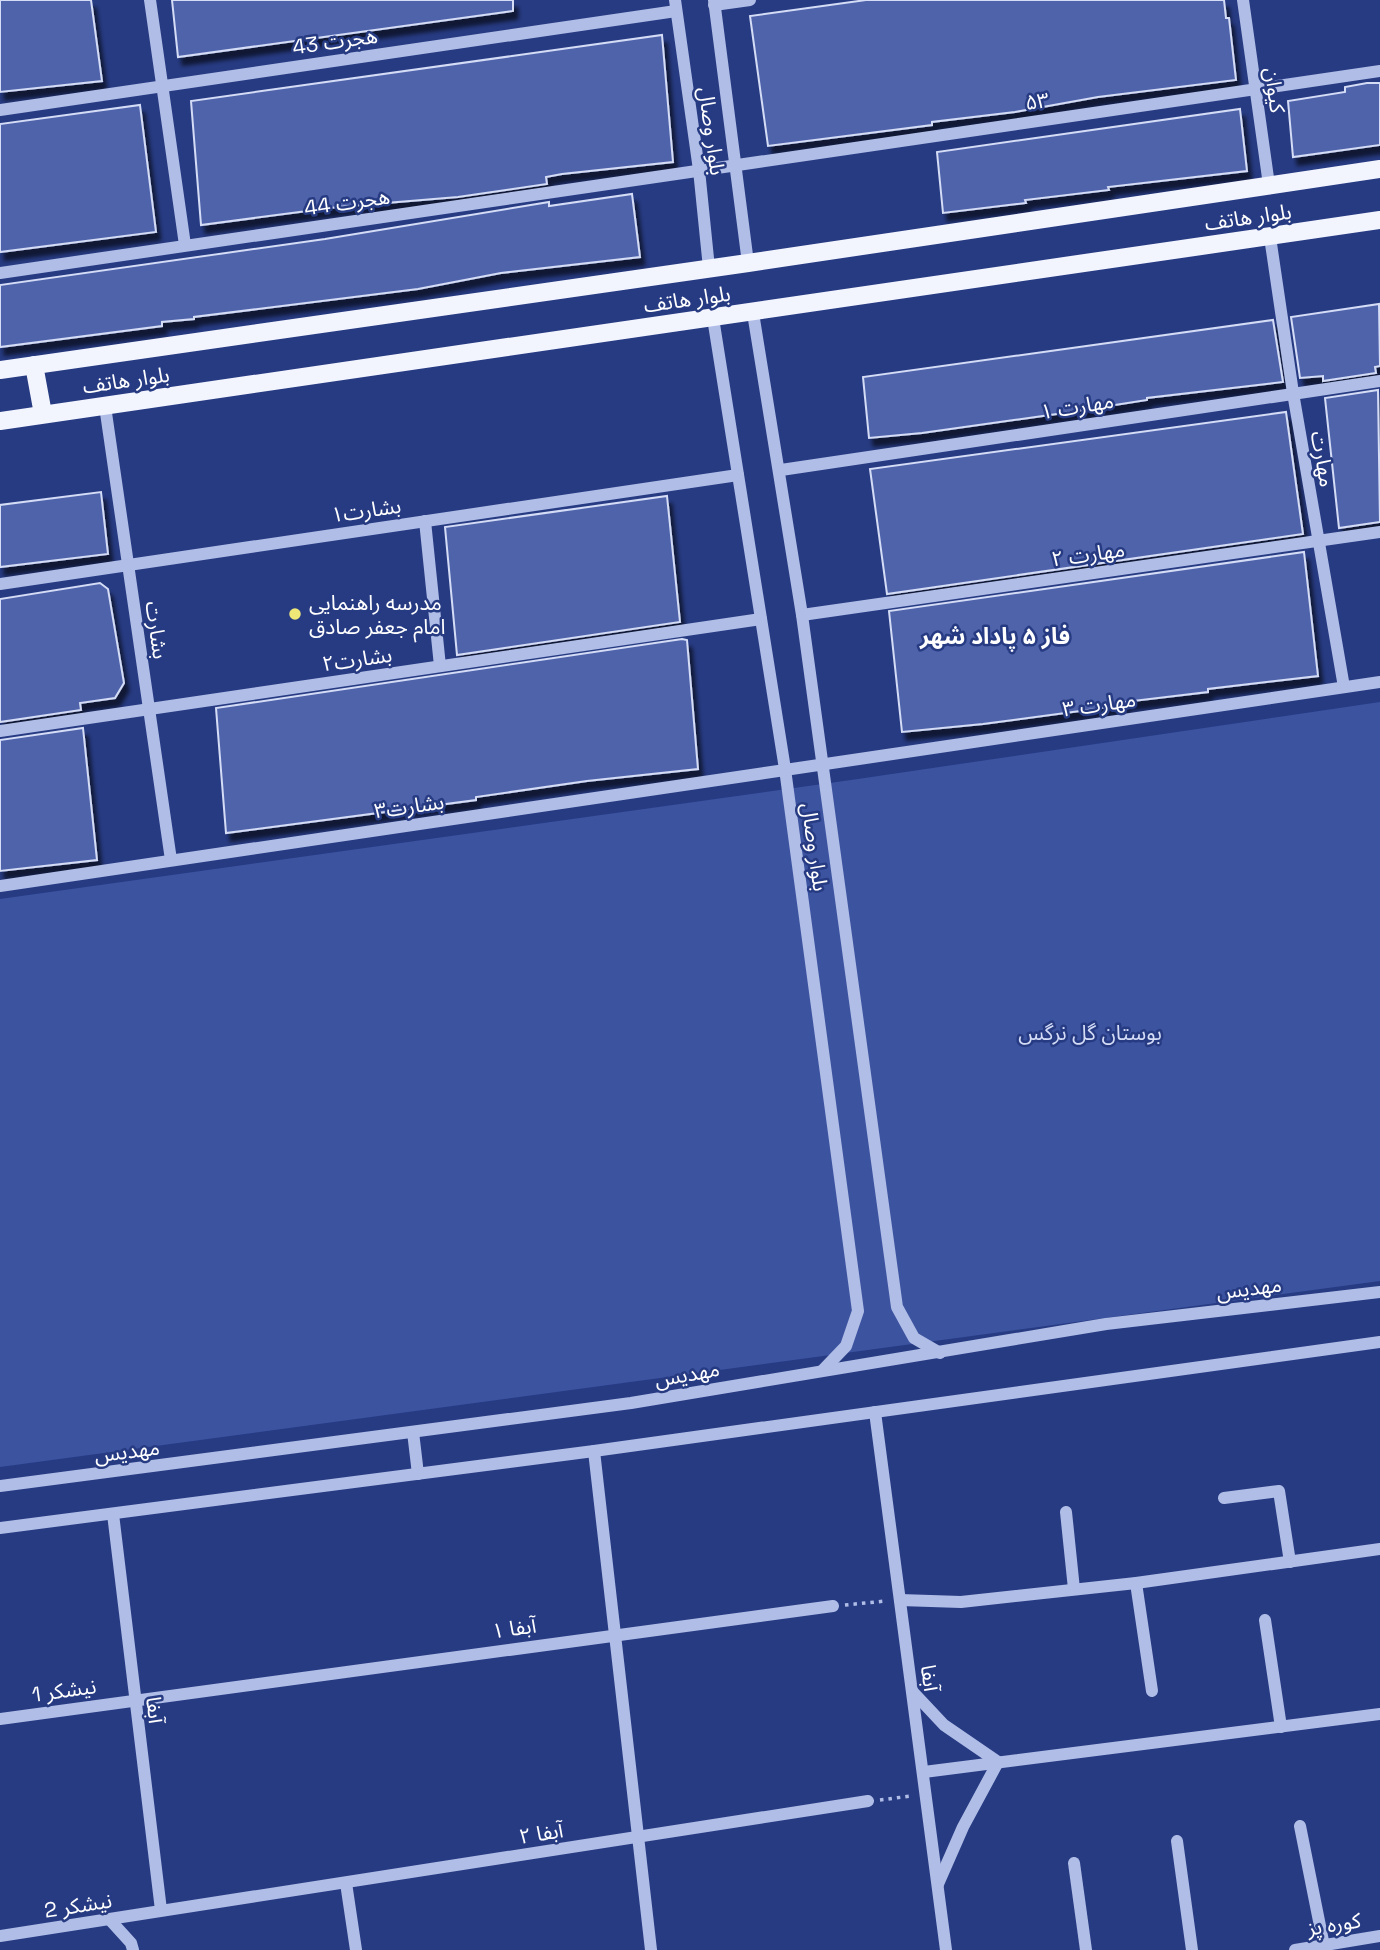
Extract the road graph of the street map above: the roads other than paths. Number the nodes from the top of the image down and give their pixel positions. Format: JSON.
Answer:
{"nodes":[{"id":1,"x":150,"y":0,"type":"edge"},
{"id":2,"x":750,"y":0,"type":"edge"},
{"id":3,"x":1243,"y":0,"type":"edge"},
{"id":4,"x":714,"y":3,"type":"edge"},
{"id":5,"x":675,"y":5,"type":"edge"},
{"id":6,"x":1380,"y":71,"type":"edge"},
{"id":7,"x":163,"y":86,"type":"junction"},
{"id":8,"x":1255,"y":89,"type":"junction"},
{"id":9,"x":0,"y":110,"type":"edge"},
{"id":10,"x":737,"y":165,"type":"junction"},
{"id":11,"x":1380,"y":169,"type":"edge"},
{"id":12,"x":699,"y":170,"type":"junction"},
{"id":13,"x":1269,"y":185,"type":"junction"},
{"id":14,"x":1380,"y":220,"type":"edge"},
{"id":15,"x":1270,"y":237,"type":"junction"},
{"id":16,"x":185,"y":246,"type":"junction"},
{"id":17,"x":748,"y":263,"type":"junction"},
{"id":18,"x":709,"y":268,"type":"junction"},
{"id":19,"x":0,"y":274,"type":"edge"},
{"id":20,"x":753,"y":313,"type":"junction"},
{"id":21,"x":713,"y":318,"type":"junction"},
{"id":22,"x":34,"y":365,"type":"junction"},
{"id":23,"x":0,"y":370,"type":"edge"},
{"id":24,"x":1380,"y":381,"type":"edge"},
{"id":25,"x":1293,"y":393,"type":"junction"},
{"id":26,"x":105,"y":406,"type":"junction"},
{"id":27,"x":43,"y":414,"type":"junction"},
{"id":28,"x":0,"y":421,"type":"edge"},
{"id":29,"x":780,"y":470,"type":"junction"},
{"id":30,"x":738,"y":475,"type":"junction"},
{"id":31,"x":425,"y":521,"type":"junction"},
{"id":32,"x":1380,"y":532,"type":"edge"},
{"id":33,"x":1318,"y":542,"type":"junction"},
{"id":34,"x":128,"y":565,"type":"junction"},
{"id":35,"x":0,"y":584,"type":"edge"},
{"id":36,"x":802,"y":615,"type":"junction"},
{"id":37,"x":761,"y":619,"type":"junction"},
{"id":38,"x":440,"y":666,"type":"junction"},
{"id":39,"x":1380,"y":682,"type":"edge"},
{"id":40,"x":1344,"y":687,"type":"junction"},
{"id":41,"x":149,"y":709,"type":"junction"},
{"id":42,"x":0,"y":731,"type":"edge"},
{"id":43,"x":823,"y":764,"type":"junction"},
{"id":44,"x":785,"y":769,"type":"junction"},
{"id":45,"x":171,"y":860,"type":"junction"},
{"id":46,"x":0,"y":886,"type":"edge"},
{"id":47,"x":1380,"y":1292,"type":"edge"},
{"id":48,"x":1380,"y":1342,"type":"edge"},
{"id":49,"x":941,"y":1353,"type":"junction"},
{"id":50,"x":822,"y":1370,"type":"junction"},
{"id":51,"x":875,"y":1412,"type":"junction"},
{"id":52,"x":413,"y":1432,"type":"junction"},
{"id":53,"x":594,"y":1451,"type":"junction"},
{"id":54,"x":418,"y":1474,"type":"junction"},
{"id":55,"x":0,"y":1486,"type":"edge"},
{"id":56,"x":1224,"y":1498,"type":"dead end"},
{"id":57,"x":1066,"y":1512,"type":"dead end"},
{"id":58,"x":113,"y":1514,"type":"junction"},
{"id":59,"x":0,"y":1528,"type":"edge"},
{"id":60,"x":1379,"y":1549,"type":"edge"},
{"id":61,"x":1290,"y":1562,"type":"junction"},
{"id":62,"x":1380,"y":1563,"type":"edge"},
{"id":63,"x":1136,"y":1583,"type":"junction"},
{"id":64,"x":1074,"y":1589,"type":"junction"},
{"id":65,"x":900,"y":1600,"type":"junction"},
{"id":66,"x":833,"y":1606,"type":"road end"},
{"id":67,"x":1265,"y":1620,"type":"dead end"},
{"id":68,"x":616,"y":1633,"type":"junction"},
{"id":69,"x":912,"y":1691,"type":"junction"},
{"id":70,"x":1152,"y":1691,"type":"dead end"},
{"id":71,"x":134,"y":1700,"type":"junction"},
{"id":72,"x":1380,"y":1714,"type":"edge"},
{"id":73,"x":0,"y":1719,"type":"edge"},
{"id":74,"x":1280,"y":1727,"type":"junction"},
{"id":75,"x":998,"y":1762,"type":"junction"},
{"id":76,"x":924,"y":1772,"type":"junction"},
{"id":77,"x":868,"y":1801,"type":"road end"},
{"id":78,"x":1300,"y":1826,"type":"dead end"},
{"id":79,"x":639,"y":1838,"type":"junction"},
{"id":80,"x":1177,"y":1841,"type":"dead end"},
{"id":81,"x":1074,"y":1863,"type":"dead end"},
{"id":82,"x":346,"y":1882,"type":"junction"},
{"id":83,"x":938,"y":1885,"type":"junction"},
{"id":84,"x":161,"y":1910,"type":"junction"},
{"id":85,"x":111,"y":1921,"type":"junction"},
{"id":86,"x":0,"y":1936,"type":"edge"},
{"id":87,"x":1380,"y":1939,"type":"edge"},
{"id":88,"x":1324,"y":1945,"type":"junction"},
{"id":89,"x":132,"y":1950,"type":"edge"},
{"id":90,"x":356,"y":1950,"type":"edge"},
{"id":91,"x":651,"y":1950,"type":"edge"},
{"id":92,"x":946,"y":1950,"type":"edge"},
{"id":93,"x":1086,"y":1950,"type":"edge"},
{"id":94,"x":1192,"y":1950,"type":"edge"},
{"id":95,"x":1295,"y":1950,"type":"edge"}],
"edges":[{"from":1,"to":7,"type":"street"},
{"from":2,"to":4,"type":"street"},
{"from":3,"to":8,"type":"street","name":"کیوان"},
{"from":4,"to":10,"type":"street","name":"بلوار وصال"},
{"from":5,"to":7,"type":"street","name":"هجرت 43"},
{"from":5,"to":12,"type":"street","name":"بلوار وصال"},
{"from":6,"to":8,"type":"street","name":"۵۳"},
{"from":7,"to":9,"type":"street","name":"هجرت 43"},
{"from":7,"to":16,"type":"street"},
{"from":8,"to":10,"type":"street","name":"۵۳"},
{"from":8,"to":13,"type":"street","name":"کیوان"},
{"from":10,"to":12,"type":"street","name":"۵۳"},
{"from":10,"to":17,"type":"street","name":"بلوار وصال"},
{"from":11,"to":13,"type":"main road","name":"بلوار هاتف"},
{"from":12,"to":16,"type":"street","name":"هجرت 44"},
{"from":12,"to":18,"type":"street","name":"بلوار وصال"},
{"from":13,"to":17,"type":"main road","name":"بلوار هاتف"},
{"from":14,"to":15,"type":"main road","name":"بلوار هاتف"},
{"from":15,"to":20,"type":"main road","name":"بلوار هاتف"},
{"from":15,"to":25,"type":"street","name":"مهارت"},
{"from":16,"to":19,"type":"street","name":"هجرت 44"},
{"from":17,"to":18,"type":"main road","name":"بلوار هاتف"},
{"from":18,"to":22,"type":"main road","name":"بلوار هاتف"},
{"from":20,"to":21,"type":"main road","name":"بلوار هاتف"},
{"from":20,"to":29,"type":"street","name":"بلوار وصال"},
{"from":21,"to":26,"type":"main road","name":"بلوار هاتف"},
{"from":21,"to":30,"type":"street","name":"بلوار وصال"},
{"from":22,"to":23,"type":"main road","name":"بلوار هاتف"},
{"from":22,"to":27,"type":"main road"},
{"from":24,"to":25,"type":"street","name":"مهارت ۱"},
{"from":25,"to":29,"type":"street","name":"مهارت ۱"},
{"from":25,"to":33,"type":"street","name":"مهارت"},
{"from":26,"to":27,"type":"main road","name":"بلوار هاتف"},
{"from":26,"to":34,"type":"street","name":"بشارت"},
{"from":27,"to":28,"type":"main road","name":"بلوار هاتف"},
{"from":29,"to":36,"type":"street","name":"بلوار وصال"},
{"from":30,"to":31,"type":"street","name":"بشارت۱"},
{"from":30,"to":37,"type":"street","name":"بلوار وصال"},
{"from":31,"to":34,"type":"street","name":"بشارت۱"},
{"from":31,"to":38,"type":"street"},
{"from":32,"to":33,"type":"street","name":"مهارت ۲"},
{"from":33,"to":36,"type":"street","name":"مهارت ۲"},
{"from":33,"to":40,"type":"street","name":"مهارت"},
{"from":34,"to":35,"type":"street","name":"بشارت۱"},
{"from":34,"to":41,"type":"street","name":"بشارت"},
{"from":36,"to":43,"type":"street","name":"بلوار وصال"},
{"from":37,"to":38,"type":"street","name":"بشارت۲"},
{"from":37,"to":44,"type":"street","name":"بلوار وصال"},
{"from":38,"to":41,"type":"street","name":"بشارت۲"},
{"from":39,"to":40,"type":"street","name":"مهارت ۳"},
{"from":40,"to":43,"type":"street","name":"مهارت ۳"},
{"from":41,"to":42,"type":"street","name":"بشارت۲"},
{"from":41,"to":45,"type":"street","name":"بشارت"},
{"from":43,"to":44,"type":"street","name":"بشارت۳"},
{"from":43,"to":49,"type":"street","name":"بلوار وصال"},
{"from":44,"to":45,"type":"street","name":"بشارت۳"},
{"from":44,"to":50,"type":"street","name":"بلوار وصال"},
{"from":45,"to":46,"type":"street","name":"بشارت۳"},
{"from":47,"to":49,"type":"street","name":"مهدیس"},
{"from":48,"to":51,"type":"street"},
{"from":49,"to":50,"type":"street","name":"مهدیس"},
{"from":50,"to":52,"type":"street","name":"مهدیس"},
{"from":51,"to":53,"type":"street"},
{"from":51,"to":65,"type":"street","name":"آبفا"},
{"from":52,"to":54,"type":"street"},
{"from":52,"to":55,"type":"street","name":"مهدیس"},
{"from":53,"to":54,"type":"street"},
{"from":53,"to":68,"type":"street"},
{"from":54,"to":58,"type":"street"},
{"from":56,"to":61,"type":"street"},
{"from":57,"to":64,"type":"street"},
{"from":58,"to":59,"type":"street"},
{"from":58,"to":71,"type":"street","name":"آبفا"},
{"from":60,"to":61,"type":"street"},
{"from":60,"to":62,"type":"street"},
{"from":61,"to":63,"type":"street"},
{"from":63,"to":64,"type":"street"},
{"from":63,"to":70,"type":"street"},
{"from":64,"to":65,"type":"street"},
{"from":65,"to":69,"type":"street","name":"آبفا"},
{"from":66,"to":68,"type":"street","name":"آبفا ۱"},
{"from":67,"to":74,"type":"street"},
{"from":68,"to":71,"type":"street","name":"آبفا ۱"},
{"from":68,"to":79,"type":"street"},
{"from":69,"to":75,"type":"street"},
{"from":69,"to":76,"type":"street","name":"آبفا"},
{"from":71,"to":73,"type":"street","name":"نیشکر 1"},
{"from":71,"to":84,"type":"street","name":"آبفا"},
{"from":72,"to":74,"type":"street"},
{"from":74,"to":75,"type":"street"},
{"from":75,"to":76,"type":"street"},
{"from":75,"to":83,"type":"street"},
{"from":76,"to":83,"type":"street","name":"آبفا"},
{"from":77,"to":79,"type":"street","name":"آبفا ۲"},
{"from":78,"to":88,"type":"street"},
{"from":79,"to":82,"type":"street","name":"آبفا ۲"},
{"from":79,"to":91,"type":"street"},
{"from":80,"to":94,"type":"street"},
{"from":81,"to":93,"type":"street"},
{"from":82,"to":84,"type":"street","name":"آبفا ۲"},
{"from":82,"to":90,"type":"street"},
{"from":83,"to":92,"type":"street","name":"آبفا"},
{"from":84,"to":85,"type":"street","name":"نیشکر 2"},
{"from":85,"to":86,"type":"street","name":"نیشکر 2"},
{"from":85,"to":89,"type":"street"},
{"from":87,"to":88,"type":"street","name":"کوره پز"},
{"from":88,"to":95,"type":"street","name":"کوره پز"}]}
